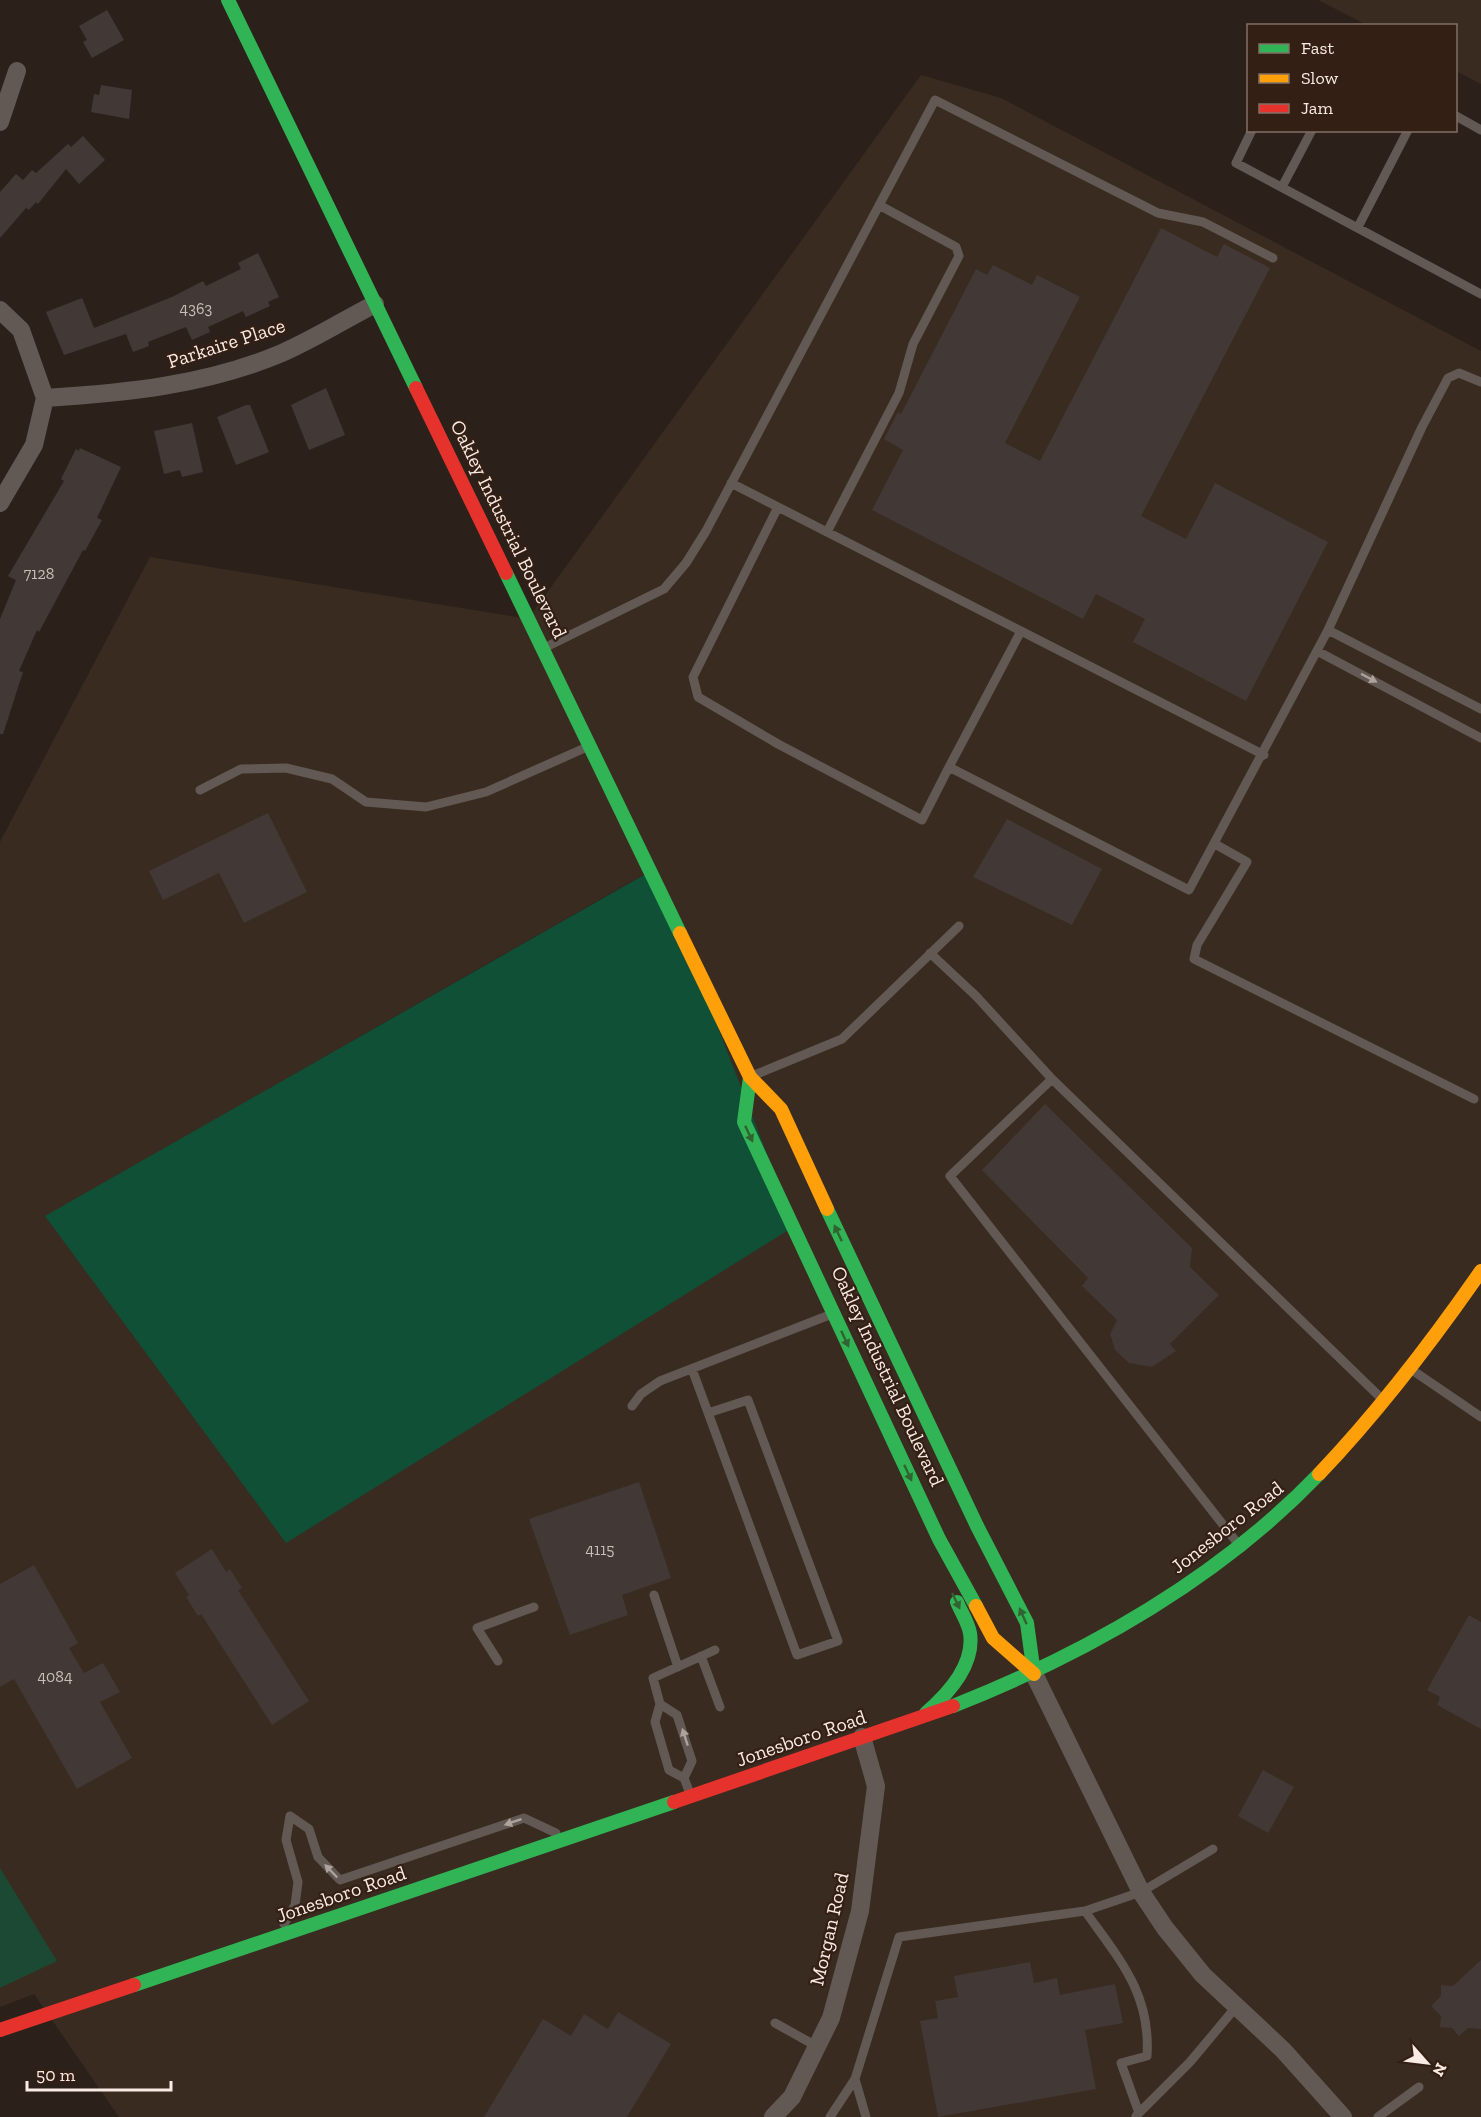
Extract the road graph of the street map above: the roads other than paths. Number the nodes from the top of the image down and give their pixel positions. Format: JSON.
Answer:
{"nodes":[{"id":1,"x":228,"y":0,"type":"edge"},
{"id":2,"x":17,"y":71,"type":"dead end"},
{"id":3,"x":1457,"y":117,"type":"edge"},
{"id":4,"x":0,"y":122,"type":"edge"},
{"id":5,"x":1481,"y":130,"type":"edge"},
{"id":6,"x":1251,"y":132,"type":"edge"},
{"id":7,"x":1311,"y":132,"type":"edge"},
{"id":8,"x":1407,"y":132,"type":"edge"},
{"id":9,"x":1282,"y":187,"type":"junction"},
{"id":10,"x":879,"y":205,"type":"junction"},
{"id":11,"x":1358,"y":227,"type":"junction"},
{"id":12,"x":1273,"y":258,"type":"dead end"},
{"id":13,"x":1481,"y":294,"type":"edge"},
{"id":14,"x":375,"y":304,"type":"junction"},
{"id":15,"x":0,"y":310,"type":"edge"},
{"id":16,"x":1481,"y":382,"type":"edge"},
{"id":17,"x":45,"y":398,"type":"junction"},
{"id":18,"x":731,"y":483,"type":"junction"},
{"id":19,"x":0,"y":503,"type":"edge"},
{"id":20,"x":778,"y":507,"type":"junction"},
{"id":21,"x":827,"y":532,"type":"junction"},
{"id":22,"x":1328,"y":630,"type":"junction"},
{"id":23,"x":1021,"y":631,"type":"junction"},
{"id":24,"x":542,"y":649,"type":"junction"},
{"id":25,"x":1317,"y":651,"type":"junction"},
{"id":26,"x":1481,"y":709,"type":"edge"},
{"id":27,"x":1481,"y":738,"type":"edge"},
{"id":28,"x":589,"y":746,"type":"junction"},
{"id":29,"x":1263,"y":755,"type":"junction"},
{"id":30,"x":949,"y":767,"type":"junction"},
{"id":31,"x":200,"y":790,"type":"dead end"},
{"id":32,"x":1215,"y":844,"type":"junction"},
{"id":33,"x":959,"y":926,"type":"dead end"},
{"id":34,"x":930,"y":953,"type":"junction"},
{"id":35,"x":750,"y":1077,"type":"junction"},
{"id":36,"x":1053,"y":1079,"type":"junction"},
{"id":37,"x":1474,"y":1099,"type":"dead end"},
{"id":38,"x":1481,"y":1271,"type":"edge"},
{"id":39,"x":834,"y":1313,"type":"junction"},
{"id":40,"x":692,"y":1369,"type":"junction"},
{"id":41,"x":1413,"y":1371,"type":"junction"},
{"id":42,"x":1386,"y":1403,"type":"junction"},
{"id":43,"x":632,"y":1406,"type":"dead end"},
{"id":44,"x":708,"y":1413,"type":"junction"},
{"id":45,"x":1481,"y":1417,"type":"edge"},
{"id":46,"x":890,"y":1434,"type":"junction"},
{"id":47,"x":885,"y":1459,"type":"dead end"},
{"id":48,"x":894,"y":1476,"type":"dead end"},
{"id":49,"x":1240,"y":1546,"type":"junction"},
{"id":50,"x":654,"y":1595,"type":"dead end"},
{"id":51,"x":534,"y":1607,"type":"dead end"},
{"id":52,"x":715,"y":1650,"type":"dead end"},
{"id":53,"x":701,"y":1656,"type":"junction"},
{"id":54,"x":498,"y":1661,"type":"dead end"},
{"id":55,"x":678,"y":1667,"type":"junction"},
{"id":56,"x":1034,"y":1674,"type":"junction"},
{"id":57,"x":660,"y":1704,"type":"junction"},
{"id":58,"x":720,"y":1707,"type":"dead end"},
{"id":59,"x":921,"y":1718,"type":"junction"},
{"id":60,"x":862,"y":1737,"type":"junction"},
{"id":61,"x":684,"y":1778,"type":"junction"},
{"id":62,"x":691,"y":1797,"type":"junction"},
{"id":63,"x":566,"y":1838,"type":"junction"},
{"id":64,"x":1213,"y":1849,"type":"dead end"},
{"id":65,"x":1141,"y":1892,"type":"junction"},
{"id":66,"x":1085,"y":1911,"type":"junction"},
{"id":67,"x":277,"y":1936,"type":"junction"},
{"id":68,"x":1236,"y":2007,"type":"junction"},
{"id":69,"x":775,"y":2023,"type":"dead end"},
{"id":70,"x":0,"y":2030,"type":"edge"},
{"id":71,"x":818,"y":2047,"type":"junction"},
{"id":72,"x":855,"y":2079,"type":"junction"},
{"id":73,"x":1419,"y":2087,"type":"dead end"},
{"id":74,"x":1137,"y":2115,"type":"edge"},
{"id":75,"x":773,"y":2117,"type":"edge"},
{"id":76,"x":830,"y":2117,"type":"edge"},
{"id":77,"x":866,"y":2117,"type":"edge"},
{"id":78,"x":1343,"y":2117,"type":"edge"},
{"id":79,"x":1378,"y":2117,"type":"edge"}],
"edges":[{"from":1,"to":14,"type":"main road","name":"Oakley Industrial Boulevard"},
{"from":2,"to":4,"type":"street"},
{"from":3,"to":5,"type":"lane"},
{"from":6,"to":9,"type":"lane"},
{"from":7,"to":9,"type":"lane"},
{"from":8,"to":11,"type":"lane"},
{"from":9,"to":11,"type":"lane"},
{"from":10,"to":12,"type":"lane"},
{"from":10,"to":18,"type":"lane"},
{"from":10,"to":21,"type":"lane"},
{"from":11,"to":13,"type":"lane"},
{"from":14,"to":17,"type":"street","name":"Parkaire Place"},
{"from":14,"to":24,"type":"main road","name":"Oakley Industrial Boulevard"},
{"from":15,"to":17,"type":"street"},
{"from":16,"to":22,"type":"lane"},
{"from":17,"to":19,"type":"street"},
{"from":18,"to":20,"type":"lane"},
{"from":18,"to":24,"type":"lane"},
{"from":20,"to":21,"type":"lane"},
{"from":20,"to":30,"type":"lane"},
{"from":21,"to":23,"type":"lane"},
{"from":22,"to":25,"type":"lane"},
{"from":22,"to":26,"type":"lane"},
{"from":23,"to":29,"type":"lane"},
{"from":23,"to":30,"type":"lane"},
{"from":24,"to":28,"type":"main road","name":"Oakley Industrial Boulevard"},
{"from":25,"to":27,"type":"lane","one_way":true},
{"from":25,"to":29,"type":"lane"},
{"from":28,"to":31,"type":"lane"},
{"from":28,"to":35,"type":"main road","name":"Oakley Industrial Boulevard"},
{"from":29,"to":32,"type":"lane"},
{"from":30,"to":32,"type":"lane"},
{"from":32,"to":37,"type":"lane"},
{"from":33,"to":34,"type":"lane"},
{"from":34,"to":35,"type":"lane"},
{"from":34,"to":36,"type":"lane"},
{"from":35,"to":39,"type":"main road","name":"Oakley Industrial Boulevard","one_way":true},
{"from":56,"to":35,"type":"main road","name":"Oakley Industrial Boulevard","one_way":true},
{"from":36,"to":42,"type":"lane"},
{"from":36,"to":49,"type":"lane"},
{"from":38,"to":41,"type":"main road","name":"Jonesboro Road"},
{"from":39,"to":40,"type":"lane"},
{"from":39,"to":46,"type":"main road","name":"Oakley Industrial Boulevard","one_way":true},
{"from":40,"to":43,"type":"lane"},
{"from":40,"to":44,"type":"lane"},
{"from":41,"to":42,"type":"main road","name":"Jonesboro Road"},
{"from":41,"to":45,"type":"lane"},
{"from":42,"to":49,"type":"main road","name":"Jonesboro Road"},
{"from":44,"to":44,"type":"lane"},
{"from":46,"to":47,"type":"main road"},
{"from":46,"to":56,"type":"main road","name":"Oakley Industrial Boulevard","one_way":true},
{"from":48,"to":59,"type":"main road","one_way":true},
{"from":49,"to":56,"type":"main road","name":"Jonesboro Road"},
{"from":50,"to":55,"type":"lane"},
{"from":51,"to":54,"type":"lane"},
{"from":52,"to":53,"type":"lane"},
{"from":53,"to":55,"type":"lane"},
{"from":53,"to":58,"type":"lane"},
{"from":55,"to":57,"type":"lane"},
{"from":56,"to":59,"type":"main road","name":"Jonesboro Road"},
{"from":56,"to":65,"type":"street","name":"Oakley Industrial Boulevard"},
{"from":57,"to":61,"type":"lane"},
{"from":61,"to":57,"type":"lane","one_way":true},
{"from":59,"to":60,"type":"main road","name":"Jonesboro Road"},
{"from":60,"to":62,"type":"main road","name":"Jonesboro Road"},
{"from":60,"to":71,"type":"street","name":"Morgan Road"},
{"from":61,"to":62,"type":"lane"},
{"from":62,"to":63,"type":"main road","name":"Jonesboro Road"},
{"from":63,"to":67,"type":"main road","name":"Jonesboro Road"},
{"from":63,"to":67,"type":"lane","one_way":true},
{"from":64,"to":65,"type":"lane"},
{"from":65,"to":66,"type":"lane"},
{"from":65,"to":68,"type":"street","name":"Oakley Industrial Boulevard"},
{"from":66,"to":72,"type":"lane"},
{"from":66,"to":74,"type":"lane"},
{"from":67,"to":70,"type":"main road","name":"Jonesboro Road"},
{"from":68,"to":74,"type":"lane"},
{"from":68,"to":78,"type":"street","name":"Oakley Industrial Boulevard"},
{"from":69,"to":71,"type":"lane"},
{"from":71,"to":75,"type":"street","name":"Morgan Road"},
{"from":72,"to":76,"type":"lane"},
{"from":72,"to":77,"type":"lane"},
{"from":73,"to":79,"type":"lane"}]}
